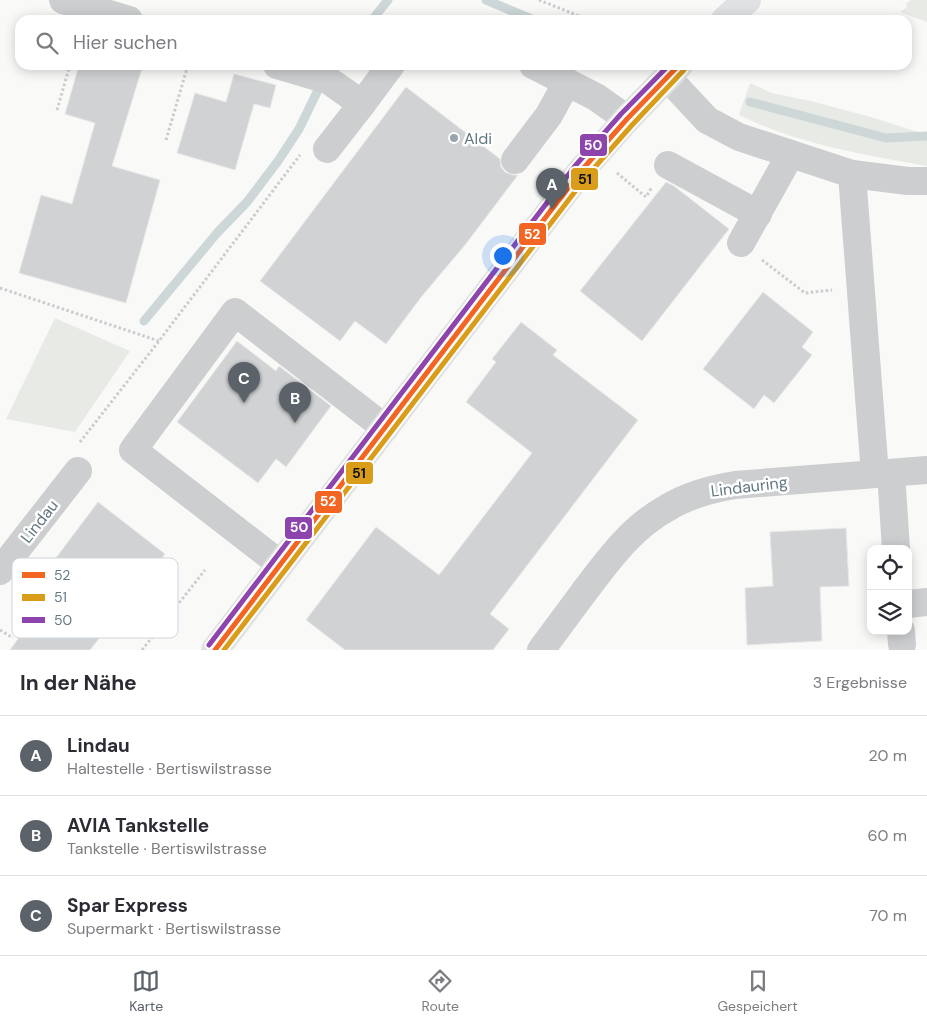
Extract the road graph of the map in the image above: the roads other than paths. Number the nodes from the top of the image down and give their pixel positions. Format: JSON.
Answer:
{"nodes":[{"id":1,"x":63,"y":0,"type":"edge"},
{"id":2,"x":747,"y":0,"type":"edge"},
{"id":3,"x":112,"y":15,"type":"edge"},
{"id":4,"x":730,"y":15,"type":"edge"},
{"id":5,"x":294,"y":70,"type":"edge"},
{"id":6,"x":386,"y":70,"type":"edge"},
{"id":7,"x":543,"y":70,"type":"edge"},
{"id":8,"x":673,"y":71,"type":"edge"},
{"id":9,"x":567,"y":82,"type":"junction"},
{"id":10,"x":362,"y":104,"type":"junction"},
{"id":11,"x":627,"y":119,"type":"junction"},
{"id":12,"x":314,"y":152,"type":"road end"},
{"id":13,"x":787,"y":154,"type":"junction"},
{"id":14,"x":515,"y":160,"type":"dead end"},
{"id":15,"x":668,"y":166,"type":"dead end"},
{"id":16,"x":852,"y":174,"type":"junction"},
{"id":17,"x":927,"y":181,"type":"edge"},
{"id":18,"x":758,"y":214,"type":"junction"},
{"id":19,"x":741,"y":244,"type":"road end"},
{"id":20,"x":385,"y":428,"type":"junction"},
{"id":21,"x":78,"y":459,"type":"road end"},
{"id":22,"x":927,"y":470,"type":"edge"},
{"id":23,"x":883,"y":473,"type":"junction"},
{"id":24,"x":895,"y":545,"type":"edge"},
{"id":25,"x":280,"y":564,"type":"junction"},
{"id":26,"x":0,"y":571,"type":"edge"},
{"id":27,"x":927,"y":602,"type":"edge"},
{"id":28,"x":912,"y":604,"type":"edge"},
{"id":29,"x":225,"y":646,"type":"edge"},
{"id":30,"x":540,"y":650,"type":"edge"}],
"edges":[{"from":1,"to":3,"type":"street"},
{"from":2,"to":4,"type":"main road"},
{"from":5,"to":10,"type":"street"},
{"from":6,"to":10,"type":"street"},
{"from":7,"to":9,"type":"street"},
{"from":8,"to":11,"type":"main road"},
{"from":8,"to":13,"type":"street"},
{"from":9,"to":11,"type":"street"},
{"from":9,"to":14,"type":"street"},
{"from":10,"to":12,"type":"street"},
{"from":11,"to":20,"type":"main road"},
{"from":13,"to":16,"type":"street"},
{"from":13,"to":18,"type":"street"},
{"from":15,"to":18,"type":"street"},
{"from":16,"to":17,"type":"street"},
{"from":16,"to":23,"type":"street"},
{"from":18,"to":19,"type":"street"},
{"from":20,"to":25,"type":"main road"},
{"from":20,"to":25,"type":"street"},
{"from":21,"to":26,"type":"street","name":"Lindau"},
{"from":22,"to":23,"type":"street","name":"Lindauring"},
{"from":23,"to":24,"type":"street"},
{"from":23,"to":30,"type":"street","name":"Lindauring"},
{"from":25,"to":29,"type":"main road"},
{"from":27,"to":28,"type":"street"}]}
